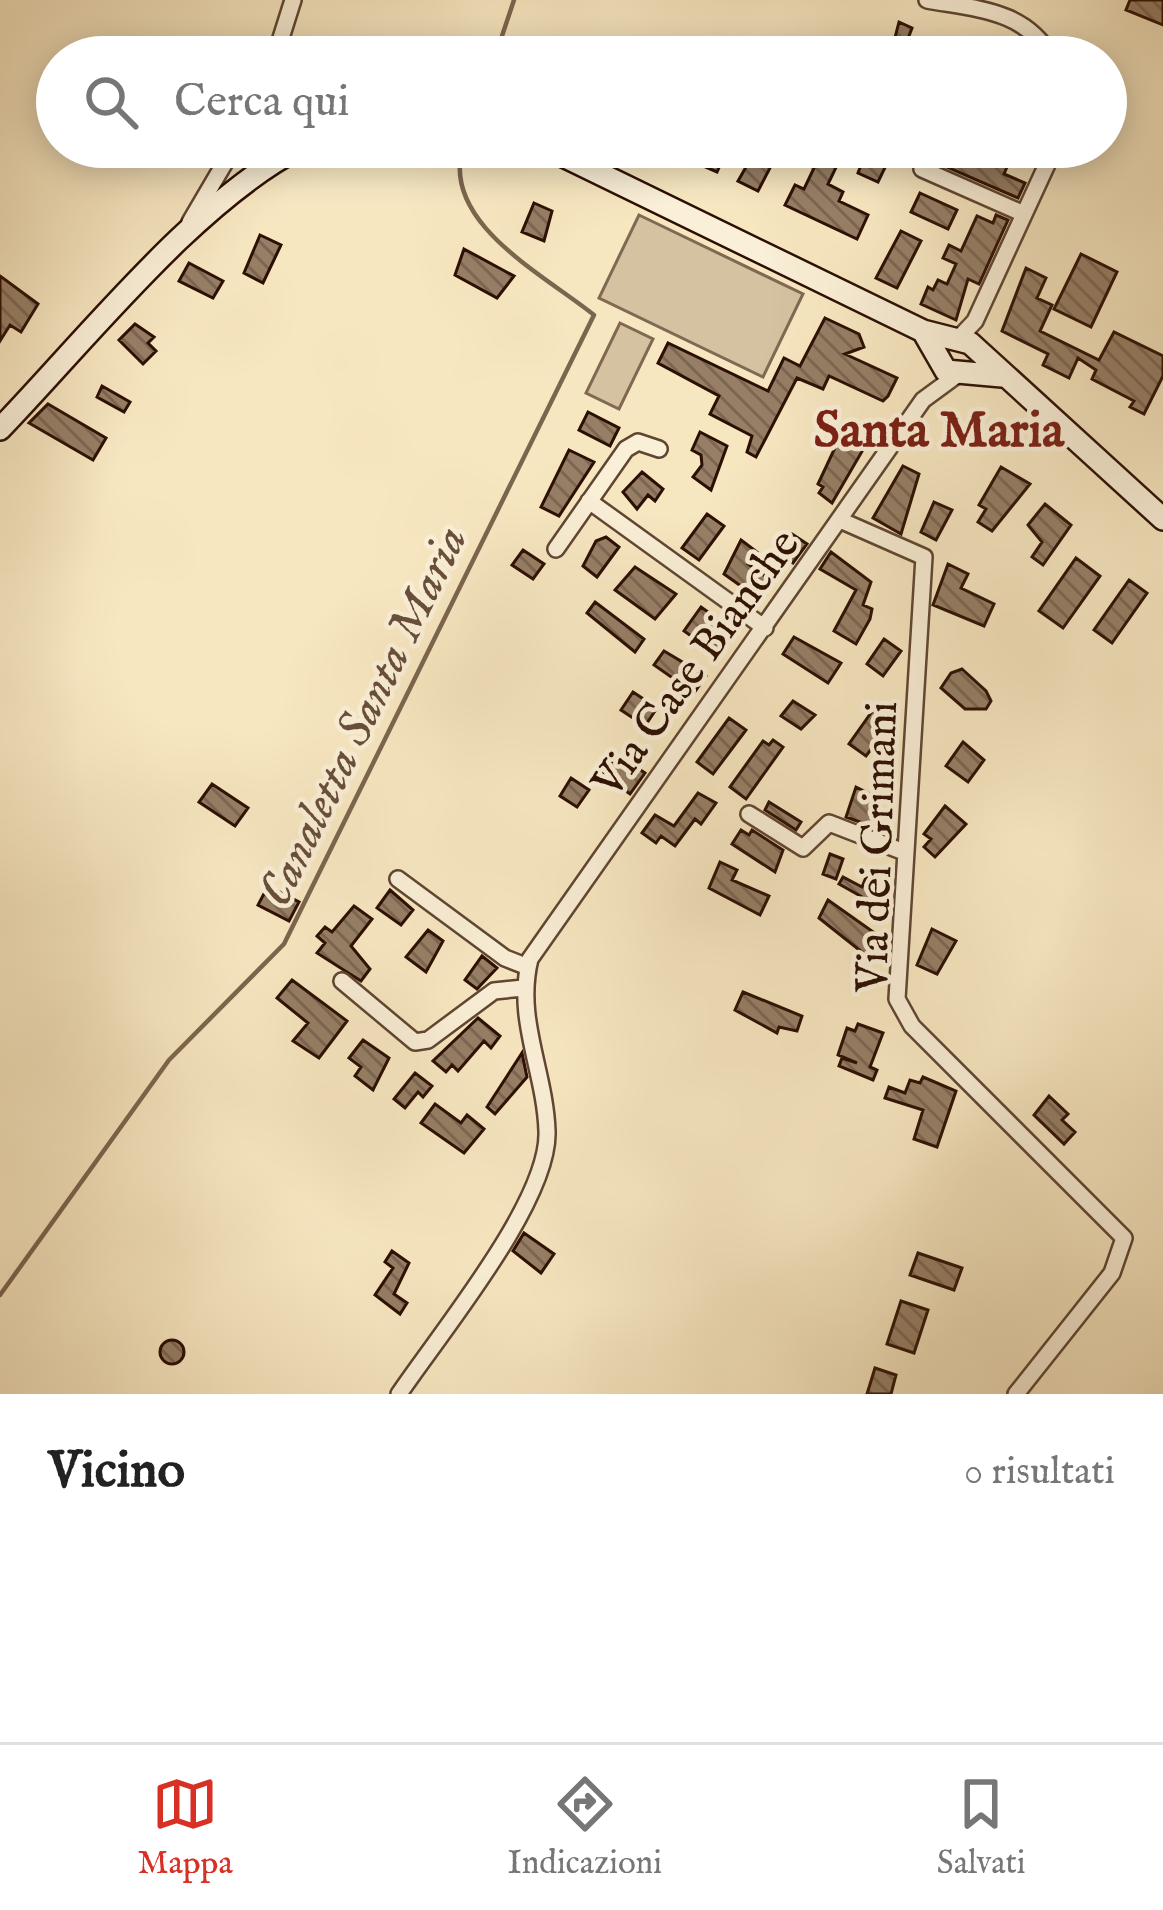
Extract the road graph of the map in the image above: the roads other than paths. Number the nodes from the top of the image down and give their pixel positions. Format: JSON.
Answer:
{"nodes":[{"id":1,"x":293,"y":0,"type":"edge"},
{"id":2,"x":927,"y":0,"type":"edge"},
{"id":3,"x":975,"y":4,"type":"edge"},
{"id":4,"x":282,"y":36,"type":"edge"},
{"id":5,"x":1041,"y":36,"type":"edge"},
{"id":6,"x":222,"y":168,"type":"edge"},
{"id":7,"x":261,"y":168,"type":"edge"},
{"id":8,"x":588,"y":168,"type":"edge"},
{"id":9,"x":1045,"y":168,"type":"edge"},
{"id":10,"x":922,"y":170,"type":"dead end"},
{"id":11,"x":1024,"y":214,"type":"junction"},
{"id":12,"x":181,"y":238,"type":"junction"},
{"id":13,"x":958,"y":355,"type":"junction"},
{"id":14,"x":0,"y":428,"type":"edge"},
{"id":15,"x":659,"y":449,"type":"dead end"},
{"id":16,"x":589,"y":501,"type":"junction"},
{"id":17,"x":1163,"y":519,"type":"edge"},
{"id":18,"x":839,"y":520,"type":"junction"},
{"id":19,"x":556,"y":550,"type":"dead end"},
{"id":20,"x":765,"y":628,"type":"junction"},
{"id":21,"x":748,"y":814,"type":"dead end"},
{"id":22,"x":904,"y":851,"type":"junction"},
{"id":23,"x":398,"y":879,"type":"dead end"},
{"id":24,"x":528,"y":967,"type":"junction"},
{"id":25,"x":342,"y":981,"type":"dead end"},
{"id":26,"x":523,"y":988,"type":"junction"},
{"id":27,"x":399,"y":1394,"type":"edge"},
{"id":28,"x":1016,"y":1394,"type":"edge"}],
"edges":[{"from":1,"to":4,"type":"street"},
{"from":2,"to":3,"type":"street"},
{"from":3,"to":5,"type":"street"},
{"from":6,"to":12,"type":"street"},
{"from":7,"to":12,"type":"main road"},
{"from":8,"to":13,"type":"main road"},
{"from":9,"to":11,"type":"street"},
{"from":10,"to":11,"type":"street"},
{"from":11,"to":13,"type":"street","name":"Via Case Bianche"},
{"from":12,"to":14,"type":"main road"},
{"from":13,"to":17,"type":"main road"},
{"from":13,"to":18,"type":"street","name":"Via Case Bianche"},
{"from":15,"to":16,"type":"street"},
{"from":16,"to":19,"type":"street"},
{"from":16,"to":20,"type":"street"},
{"from":18,"to":20,"type":"street","name":"Via Case Bianche"},
{"from":18,"to":22,"type":"street","name":"Via dei Grimani"},
{"from":20,"to":24,"type":"street","name":"Via Case Bianche"},
{"from":21,"to":22,"type":"street"},
{"from":22,"to":28,"type":"street","name":"Via dei Grimani"},
{"from":23,"to":24,"type":"street"},
{"from":24,"to":26,"type":"street","name":"Via Case Bianche"},
{"from":25,"to":26,"type":"street"},
{"from":26,"to":27,"type":"street","name":"Via Case Bianche"}]}
